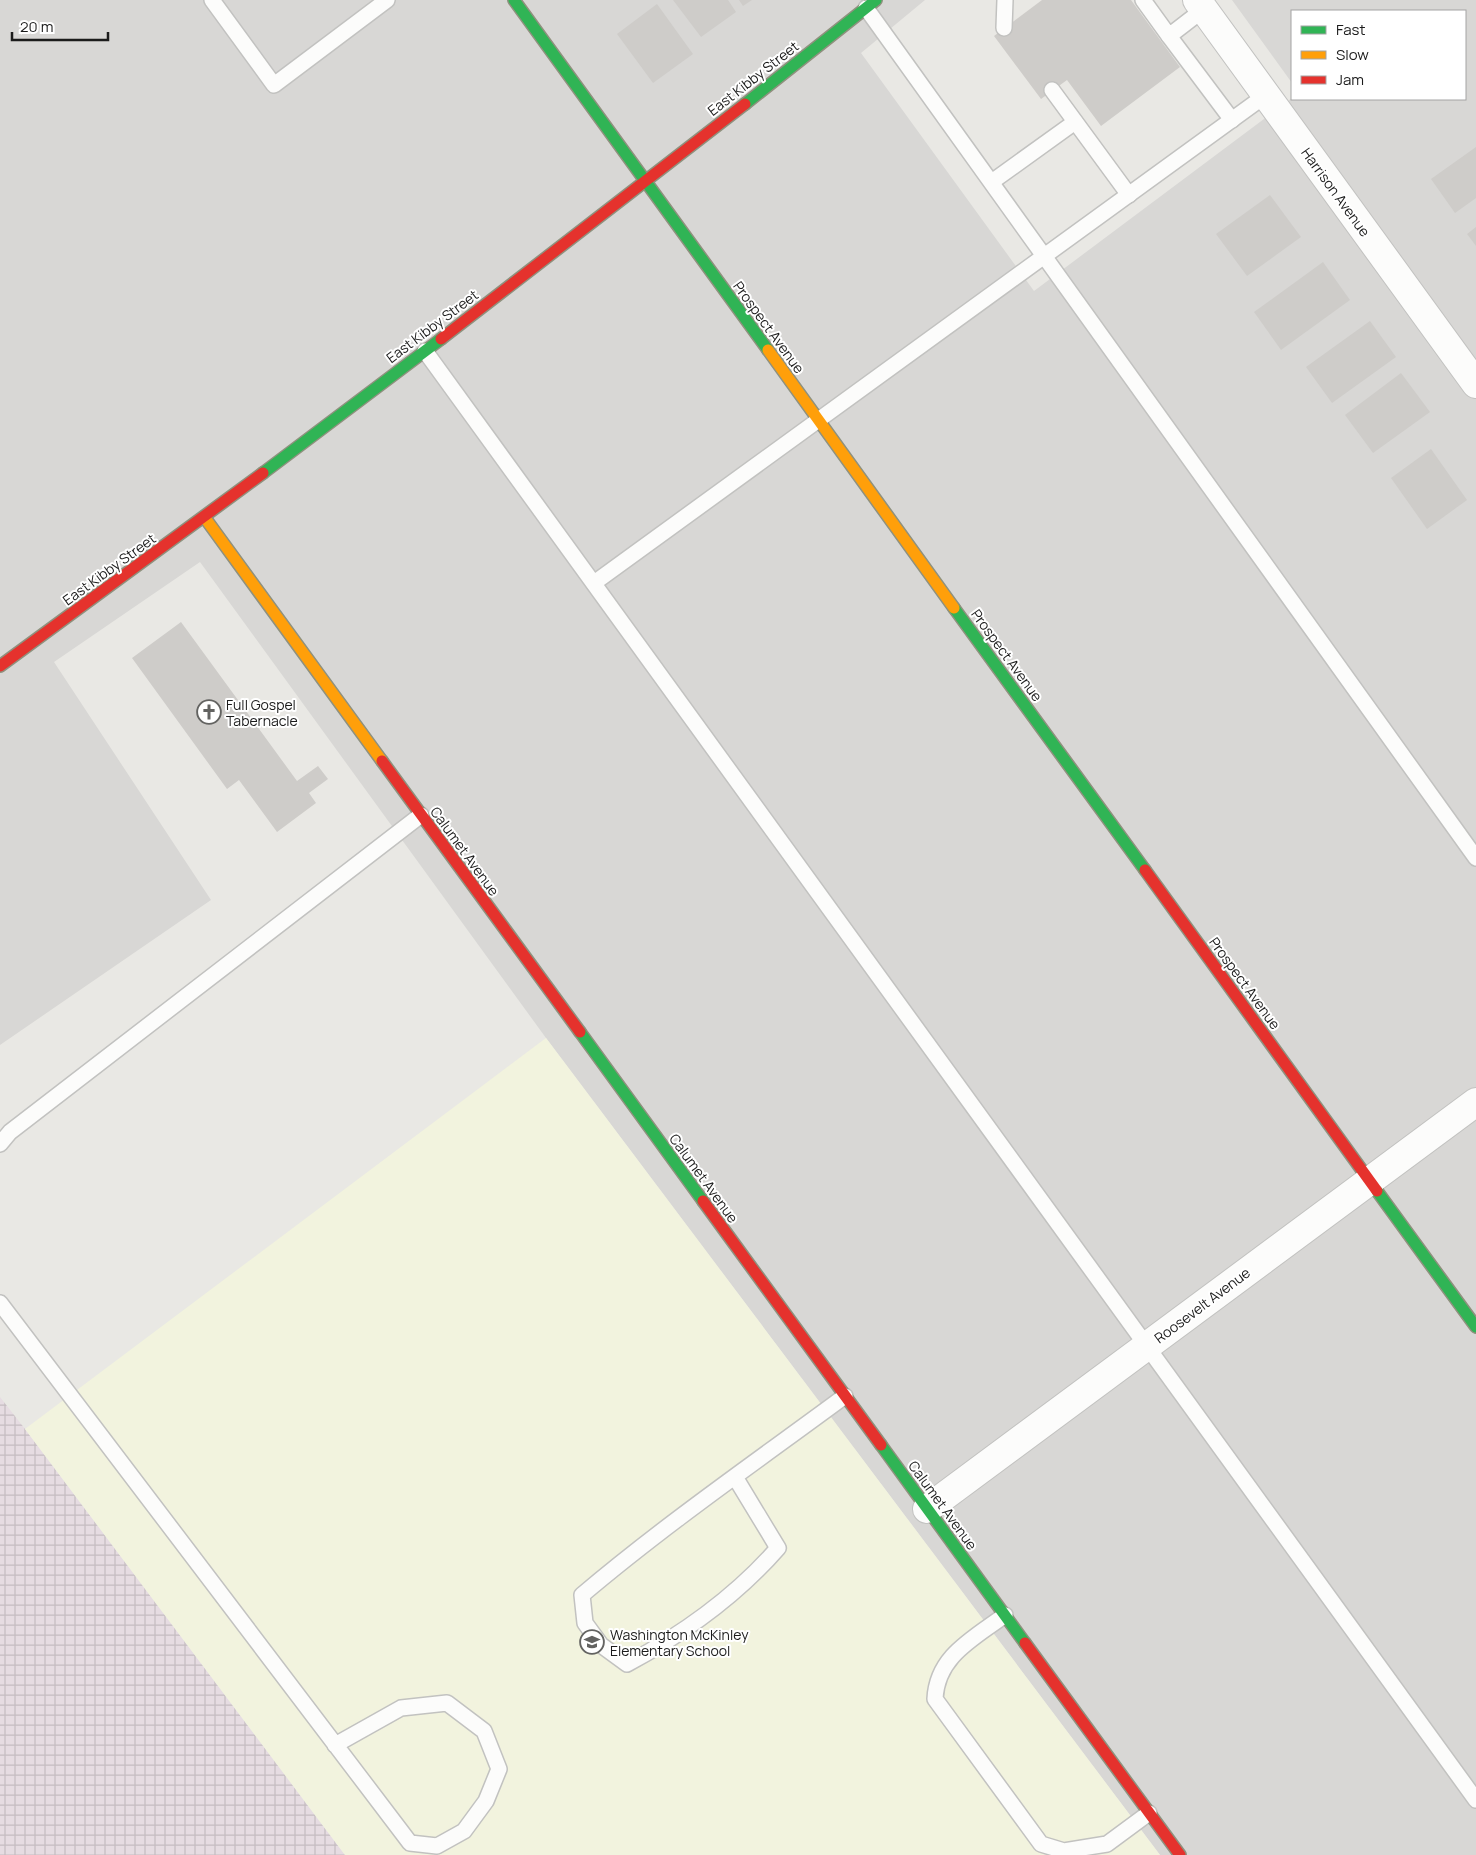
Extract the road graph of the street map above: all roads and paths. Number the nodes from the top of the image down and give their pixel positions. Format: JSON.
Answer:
{"nodes":[{"id":1,"x":212,"y":0,"type":"edge"},
{"id":2,"x":387,"y":0,"type":"edge"},
{"id":3,"x":514,"y":0,"type":"edge"},
{"id":4,"x":1005,"y":0,"type":"edge"},
{"id":5,"x":1143,"y":0,"type":"edge"},
{"id":6,"x":871,"y":4,"type":"edge"},
{"id":7,"x":1200,"y":5,"type":"edge"},
{"id":8,"x":1004,"y":28,"type":"dead end"},
{"id":9,"x":1169,"y":36,"type":"junction"},
{"id":10,"x":1052,"y":90,"type":"dead end"},
{"id":11,"x":1266,"y":95,"type":"junction"},
{"id":12,"x":1232,"y":120,"type":"junction"},
{"id":13,"x":1075,"y":122,"type":"junction"},
{"id":14,"x":992,"y":181,"type":"junction"},
{"id":15,"x":645,"y":183,"type":"junction"},
{"id":16,"x":1128,"y":195,"type":"junction"},
{"id":17,"x":1044,"y":258,"type":"junction"},
{"id":18,"x":425,"y":351,"type":"junction"},
{"id":19,"x":1476,"y":384,"type":"edge"},
{"id":20,"x":818,"y":420,"type":"junction"},
{"id":21,"x":205,"y":518,"type":"junction"},
{"id":22,"x":594,"y":583,"type":"junction"},
{"id":23,"x":0,"y":666,"type":"edge"},
{"id":24,"x":421,"y":815,"type":"junction"},
{"id":25,"x":1476,"y":858,"type":"edge"},
{"id":26,"x":1476,"y":1102,"type":"edge"},
{"id":27,"x":0,"y":1144,"type":"edge"},
{"id":28,"x":1370,"y":1181,"type":"junction"},
{"id":29,"x":0,"y":1303,"type":"edge"},
{"id":30,"x":1476,"y":1327,"type":"edge"},
{"id":31,"x":1147,"y":1346,"type":"junction"},
{"id":32,"x":845,"y":1396,"type":"junction"},
{"id":33,"x":735,"y":1477,"type":"junction"},
{"id":34,"x":927,"y":1508,"type":"junction"},
{"id":35,"x":1005,"y":1615,"type":"junction"},
{"id":36,"x":335,"y":1745,"type":"junction"},
{"id":37,"x":1476,"y":1800,"type":"edge"},
{"id":38,"x":1149,"y":1813,"type":"junction"},
{"id":39,"x":1180,"y":1855,"type":"edge"}],
"edges":[{"from":1,"to":2,"type":"lane"},
{"from":3,"to":15,"type":"street","name":"Prospect Avenue"},
{"from":4,"to":8,"type":"lane"},
{"from":5,"to":9,"type":"lane"},
{"from":6,"to":14,"type":"lane"},
{"from":6,"to":15,"type":"street","name":"East Kibby Street"},
{"from":7,"to":9,"type":"lane"},
{"from":7,"to":11,"type":"street","name":"Harrison Avenue"},
{"from":9,"to":12,"type":"lane"},
{"from":10,"to":13,"type":"lane"},
{"from":11,"to":12,"type":"lane"},
{"from":11,"to":19,"type":"street","name":"Harrison Avenue"},
{"from":12,"to":16,"type":"lane"},
{"from":13,"to":14,"type":"lane"},
{"from":13,"to":16,"type":"lane"},
{"from":14,"to":17,"type":"lane"},
{"from":15,"to":18,"type":"street","name":"East Kibby Street"},
{"from":15,"to":20,"type":"street","name":"Prospect Avenue"},
{"from":16,"to":17,"type":"lane"},
{"from":17,"to":20,"type":"lane"},
{"from":17,"to":25,"type":"lane"},
{"from":18,"to":21,"type":"street","name":"East Kibby Street"},
{"from":18,"to":22,"type":"lane"},
{"from":20,"to":22,"type":"lane"},
{"from":20,"to":28,"type":"street","name":"Prospect Avenue"},
{"from":21,"to":23,"type":"street","name":"East Kibby Street"},
{"from":21,"to":24,"type":"street","name":"Calumet Avenue"},
{"from":22,"to":31,"type":"lane"},
{"from":24,"to":27,"type":"lane"},
{"from":24,"to":32,"type":"street","name":"Calumet Avenue"},
{"from":26,"to":28,"type":"street","name":"Roosevelt Avenue"},
{"from":28,"to":30,"type":"street","name":"Prospect Avenue"},
{"from":28,"to":31,"type":"street","name":"Roosevelt Avenue"},
{"from":29,"to":36,"type":"lane"},
{"from":31,"to":34,"type":"street","name":"Roosevelt Avenue"},
{"from":31,"to":37,"type":"lane"},
{"from":32,"to":33,"type":"lane"},
{"from":32,"to":34,"type":"street","name":"Calumet Avenue"},
{"from":33,"to":33,"type":"lane"},
{"from":34,"to":35,"type":"street","name":"Calumet Avenue"},
{"from":35,"to":38,"type":"street","name":"Calumet Avenue"},
{"from":35,"to":38,"type":"lane"},
{"from":36,"to":36,"type":"lane"},
{"from":38,"to":39,"type":"street","name":"Calumet Avenue"}]}
